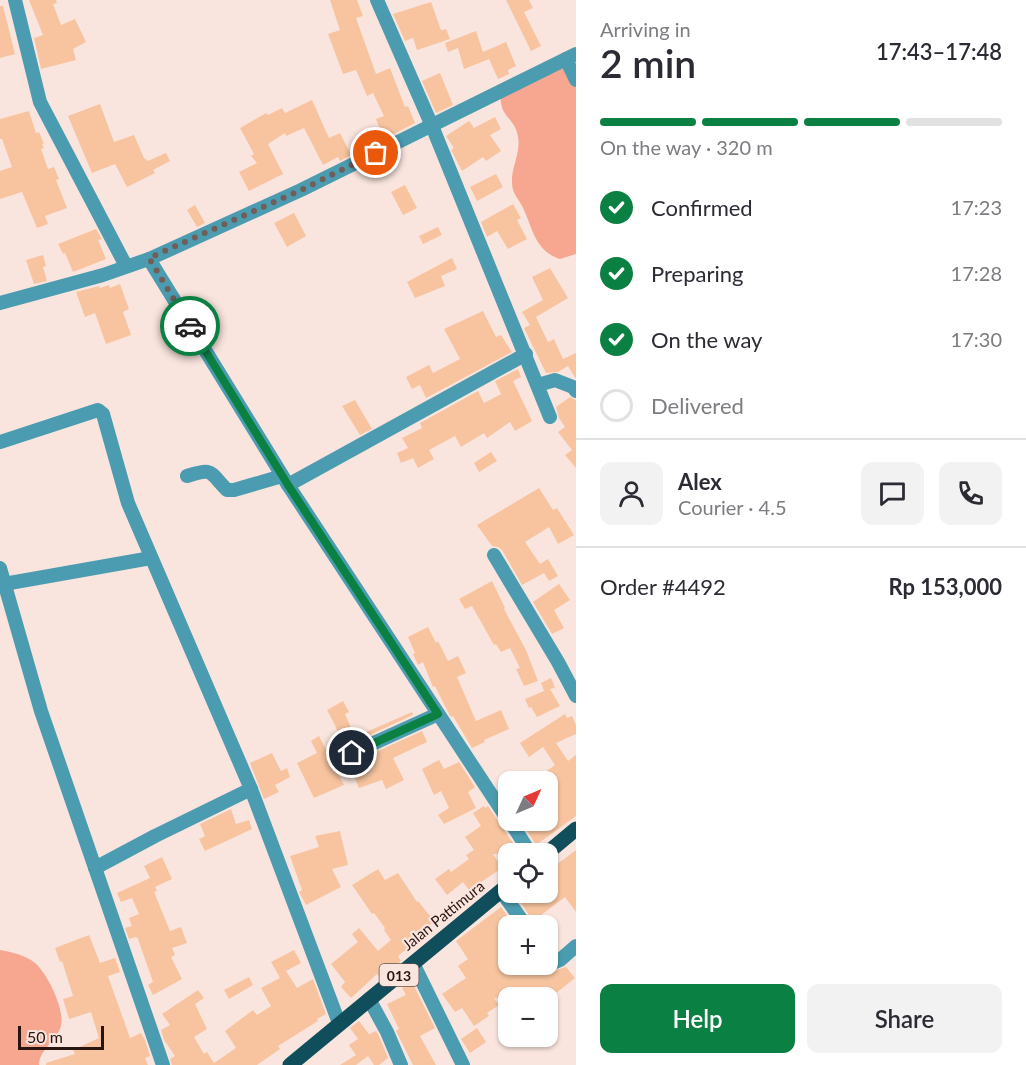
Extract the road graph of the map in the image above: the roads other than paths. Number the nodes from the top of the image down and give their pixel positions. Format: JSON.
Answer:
{"nodes":[{"id":1,"x":15,"y":0,"type":"edge"},
{"id":2,"x":377,"y":0,"type":"edge"},
{"id":3,"x":571,"y":57,"type":"edge"},
{"id":4,"x":576,"y":80,"type":"edge"},
{"id":5,"x":432,"y":126,"type":"junction"},
{"id":6,"x":149,"y":258,"type":"junction"},
{"id":7,"x":126,"y":266,"type":"junction"},
{"id":8,"x":0,"y":303,"type":"edge"},
{"id":9,"x":526,"y":354,"type":"junction"},
{"id":10,"x":538,"y":385,"type":"junction"},
{"id":11,"x":576,"y":391,"type":"edge"},
{"id":12,"x":550,"y":417,"type":"dead end"},
{"id":13,"x":0,"y":442,"type":"edge"},
{"id":14,"x":187,"y":476,"type":"dead end"},
{"id":15,"x":285,"y":481,"type":"junction"},
{"id":16,"x":494,"y":555,"type":"dead end"},
{"id":17,"x":152,"y":558,"type":"junction"},
{"id":18,"x":0,"y":568,"type":"edge"},
{"id":19,"x":4,"y":591,"type":"edge"},
{"id":20,"x":576,"y":696,"type":"edge"},
{"id":21,"x":438,"y":714,"type":"junction"},
{"id":22,"x":352,"y":753,"type":"dead end"},
{"id":23,"x":251,"y":789,"type":"junction"},
{"id":24,"x":498,"y":804,"type":"edge"},
{"id":25,"x":576,"y":829,"type":"edge"},
{"id":26,"x":558,"y":844,"type":"edge"},
{"id":27,"x":95,"y":868,"type":"junction"},
{"id":28,"x":498,"y":894,"type":"edge"},
{"id":29,"x":576,"y":946,"type":"edge"},
{"id":30,"x":558,"y":961,"type":"edge"},
{"id":31,"x":413,"y":963,"type":"junction"},
{"id":32,"x":369,"y":999,"type":"junction"},
{"id":33,"x":339,"y":1023,"type":"junction"},
{"id":34,"x":163,"y":1065,"type":"edge"},
{"id":35,"x":290,"y":1065,"type":"edge"},
{"id":36,"x":401,"y":1065,"type":"edge"},
{"id":37,"x":464,"y":1065,"type":"edge"}],
"edges":[{"from":1,"to":7,"type":"street"},
{"from":2,"to":5,"type":"street"},
{"from":3,"to":4,"type":"street"},
{"from":3,"to":5,"type":"street"},
{"from":5,"to":6,"type":"street"},
{"from":5,"to":9,"type":"street"},
{"from":6,"to":7,"type":"street"},
{"from":6,"to":15,"type":"street"},
{"from":7,"to":8,"type":"street"},
{"from":9,"to":10,"type":"street"},
{"from":9,"to":15,"type":"street"},
{"from":10,"to":11,"type":"street"},
{"from":10,"to":12,"type":"street"},
{"from":13,"to":17,"type":"street"},
{"from":14,"to":15,"type":"street"},
{"from":15,"to":21,"type":"street"},
{"from":16,"to":20,"type":"street"},
{"from":17,"to":19,"type":"street"},
{"from":17,"to":23,"type":"street"},
{"from":18,"to":19,"type":"street"},
{"from":19,"to":27,"type":"street"},
{"from":21,"to":22,"type":"street"},
{"from":21,"to":24,"type":"street"},
{"from":23,"to":27,"type":"street"},
{"from":23,"to":33,"type":"street"},
{"from":25,"to":26,"type":"main road"},
{"from":27,"to":34,"type":"street"},
{"from":28,"to":31,"type":"main road","name":"Jalan Pattimura","number":"013"},
{"from":29,"to":30,"type":"street"},
{"from":31,"to":32,"type":"main road","name":"Jalan Pattimura","number":"013"},
{"from":31,"to":37,"type":"street"},
{"from":32,"to":33,"type":"main road","name":"Jalan Pattimura","number":"013"},
{"from":32,"to":36,"type":"street"},
{"from":33,"to":35,"type":"main road","name":"Jalan Pattimura","number":"013"}]}
